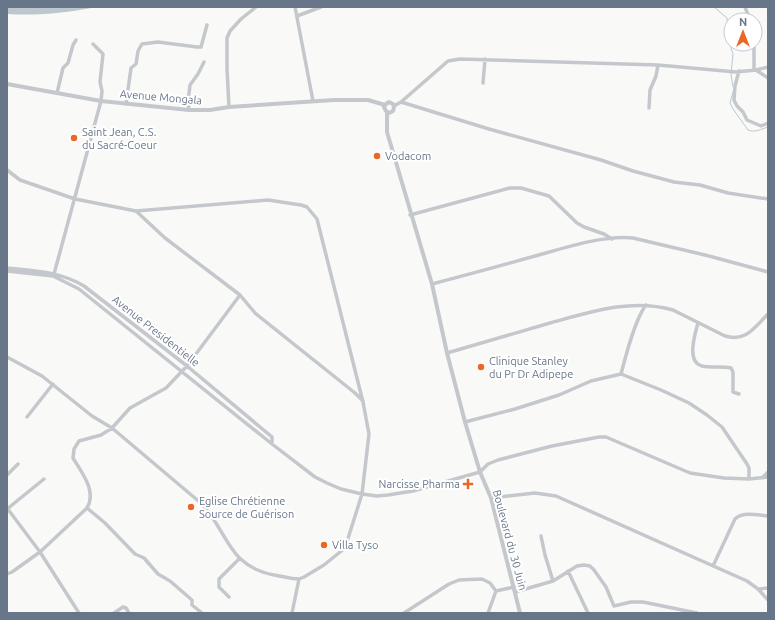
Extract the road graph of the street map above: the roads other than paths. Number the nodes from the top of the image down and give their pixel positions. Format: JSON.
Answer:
{"nodes":[{"id":1,"x":256,"y":7,"type":"edge"},
{"id":2,"x":295,"y":7,"type":"edge"},
{"id":3,"x":321,"y":7,"type":"edge"},
{"id":4,"x":297,"y":16,"type":"junction"},
{"id":5,"x":207,"y":25,"type":"dead end"},
{"id":6,"x":76,"y":40,"type":"dead end"},
{"id":7,"x":93,"y":44,"type":"dead end"},
{"id":8,"x":754,"y":52,"type":"edge"},
{"id":9,"x":484,"y":59,"type":"junction"},
{"id":10,"x":204,"y":62,"type":"dead end"},
{"id":11,"x":658,"y":65,"type":"junction"},
{"id":12,"x":768,"y":67,"type":"edge"},
{"id":13,"x":755,"y":70,"type":"junction"},
{"id":14,"x":737,"y":72,"type":"junction"},
{"id":15,"x":768,"y":78,"type":"edge"},
{"id":16,"x":483,"y":83,"type":"dead end"},
{"id":17,"x":7,"y":84,"type":"edge"},
{"id":18,"x":57,"y":93,"type":"junction"},
{"id":19,"x":101,"y":101,"type":"junction"},
{"id":20,"x":314,"y":101,"type":"junction"},
{"id":21,"x":401,"y":102,"type":"junction"},
{"id":22,"x":126,"y":104,"type":"junction"},
{"id":23,"x":385,"y":105,"type":"junction"},
{"id":24,"x":394,"y":106,"type":"junction"},
{"id":25,"x":229,"y":107,"type":"junction"},
{"id":26,"x":649,"y":108,"type":"dead end"},
{"id":27,"x":189,"y":110,"type":"junction"},
{"id":28,"x":387,"y":114,"type":"junction"},
{"id":29,"x":768,"y":123,"type":"edge"},
{"id":30,"x":7,"y":170,"type":"edge"},
{"id":31,"x":75,"y":199,"type":"junction"},
{"id":32,"x":768,"y":200,"type":"edge"},
{"id":33,"x":136,"y":211,"type":"junction"},
{"id":34,"x":410,"y":214,"type":"junction"},
{"id":35,"x":612,"y":239,"type":"junction"},
{"id":36,"x":7,"y":268,"type":"edge"},
{"id":37,"x":7,"y":271,"type":"edge"},
{"id":38,"x":768,"y":272,"type":"edge"},
{"id":39,"x":54,"y":274,"type":"junction"},
{"id":40,"x":432,"y":284,"type":"junction"},
{"id":41,"x":240,"y":295,"type":"junction"},
{"id":42,"x":646,"y":305,"type":"junction"},
{"id":43,"x":768,"y":314,"type":"edge"},
{"id":44,"x":698,"y":322,"type":"junction"},
{"id":45,"x":447,"y":353,"type":"junction"},
{"id":46,"x":7,"y":356,"type":"edge"},
{"id":47,"x":187,"y":366,"type":"junction"},
{"id":48,"x":182,"y":372,"type":"junction"},
{"id":49,"x":621,"y":374,"type":"junction"},
{"id":50,"x":53,"y":384,"type":"junction"},
{"id":51,"x":739,"y":394,"type":"dead end"},
{"id":52,"x":222,"y":395,"type":"junction"},
{"id":53,"x":217,"y":399,"type":"junction"},
{"id":54,"x":363,"y":402,"type":"junction"},
{"id":55,"x":27,"y":417,"type":"dead end"},
{"id":56,"x":465,"y":422,"type":"junction"},
{"id":57,"x":112,"y":428,"type":"junction"},
{"id":58,"x":272,"y":444,"type":"junction"},
{"id":59,"x":18,"y":464,"type":"dead end"},
{"id":60,"x":480,"y":472,"type":"junction"},
{"id":61,"x":768,"y":472,"type":"edge"},
{"id":62,"x":7,"y":475,"type":"edge"},
{"id":63,"x":763,"y":477,"type":"junction"},
{"id":64,"x":768,"y":477,"type":"edge"},
{"id":65,"x":44,"y":479,"type":"dead end"},
{"id":66,"x":749,"y":479,"type":"junction"},
{"id":67,"x":362,"y":494,"type":"junction"},
{"id":68,"x":491,"y":498,"type":"junction"},
{"id":69,"x":87,"y":508,"type":"junction"},
{"id":70,"x":7,"y":509,"type":"edge"},
{"id":71,"x":768,"y":516,"type":"edge"},
{"id":72,"x":541,"y":536,"type":"dead end"},
{"id":73,"x":40,"y":552,"type":"junction"},
{"id":74,"x":240,"y":559,"type":"junction"},
{"id":75,"x":713,"y":566,"type":"junction"},
{"id":76,"x":568,"y":571,"type":"junction"},
{"id":77,"x":7,"y":574,"type":"edge"},
{"id":78,"x":299,"y":579,"type":"junction"},
{"id":79,"x":553,"y":581,"type":"junction"},
{"id":80,"x":514,"y":587,"type":"junction"},
{"id":81,"x":768,"y":588,"type":"edge"},
{"id":82,"x":758,"y":589,"type":"junction"},
{"id":83,"x":496,"y":591,"type":"junction"},
{"id":84,"x":515,"y":592,"type":"junction"},
{"id":85,"x":229,"y":597,"type":"dead end"},
{"id":86,"x":768,"y":600,"type":"edge"},
{"id":87,"x":79,"y":613,"type":"edge"},
{"id":88,"x":114,"y":613,"type":"edge"},
{"id":89,"x":129,"y":613,"type":"edge"},
{"id":90,"x":202,"y":613,"type":"edge"},
{"id":91,"x":292,"y":613,"type":"edge"},
{"id":92,"x":404,"y":613,"type":"edge"},
{"id":93,"x":488,"y":613,"type":"edge"},
{"id":94,"x":520,"y":613,"type":"edge"},
{"id":95,"x":588,"y":613,"type":"edge"},
{"id":96,"x":697,"y":613,"type":"edge"}],
"edges":[{"from":1,"to":25,"type":"street"},
{"from":2,"to":4,"type":"street"},
{"from":3,"to":4,"type":"street"},
{"from":4,"to":20,"type":"street"},
{"from":5,"to":22,"type":"street"},
{"from":6,"to":18,"type":"street"},
{"from":7,"to":19,"type":"street"},
{"from":8,"to":13,"type":"street"},
{"from":9,"to":11,"type":"street"},
{"from":9,"to":16,"type":"street"},
{"from":9,"to":21,"type":"street"},
{"from":10,"to":27,"type":"street"},
{"from":11,"to":14,"type":"street"},
{"from":11,"to":26,"type":"street"},
{"from":12,"to":13,"type":"street"},
{"from":13,"to":14,"type":"street"},
{"from":13,"to":15,"type":"street"},
{"from":14,"to":29,"type":"street"},
{"from":17,"to":18,"type":"street","name":"Avenue Mongala"},
{"from":18,"to":19,"type":"street","name":"Avenue Mongala"},
{"from":19,"to":22,"type":"street","name":"Avenue Mongala"},
{"from":19,"to":31,"type":"street"},
{"from":20,"to":23,"type":"street","name":"Avenue Mongala"},
{"from":20,"to":25,"type":"street","name":"Avenue Mongala"},
{"from":21,"to":24,"type":"street"},
{"from":21,"to":32,"type":"street"},
{"from":22,"to":27,"type":"street","name":"Avenue Mongala"},
{"from":23,"to":24,"type":"street","name":"Avenue Mongala"},
{"from":23,"to":28,"type":"street","name":"Boulevard du 30 Juin"},
{"from":24,"to":28,"type":"street"},
{"from":25,"to":27,"type":"street","name":"Avenue Mongala"},
{"from":28,"to":34,"type":"street","name":"Boulevard du 30 Juin"},
{"from":30,"to":31,"type":"street"},
{"from":31,"to":33,"type":"street"},
{"from":31,"to":39,"type":"street"},
{"from":33,"to":41,"type":"street"},
{"from":33,"to":54,"type":"street"},
{"from":34,"to":35,"type":"street"},
{"from":34,"to":40,"type":"street","name":"Boulevard du 30 Juin"},
{"from":35,"to":38,"type":"street"},
{"from":35,"to":40,"type":"street"},
{"from":36,"to":39,"type":"street","name":"Avenue Presidentielle"},
{"from":37,"to":39,"type":"street","name":"Avenue Presidentielle"},
{"from":39,"to":47,"type":"street","name":"Avenue Presidentielle"},
{"from":39,"to":48,"type":"street","name":"Avenue Presidentielle"},
{"from":40,"to":45,"type":"street","name":"Boulevard du 30 Juin"},
{"from":41,"to":47,"type":"street"},
{"from":41,"to":54,"type":"street"},
{"from":42,"to":44,"type":"street"},
{"from":42,"to":45,"type":"street"},
{"from":42,"to":49,"type":"street"},
{"from":43,"to":44,"type":"street"},
{"from":44,"to":51,"type":"street"},
{"from":45,"to":56,"type":"street","name":"Boulevard du 30 Juin"},
{"from":46,"to":50,"type":"street"},
{"from":47,"to":48,"type":"street"},
{"from":47,"to":52,"type":"street","name":"Avenue Presidentielle"},
{"from":48,"to":53,"type":"street","name":"Avenue Presidentielle"},
{"from":48,"to":57,"type":"street"},
{"from":49,"to":56,"type":"street"},
{"from":49,"to":66,"type":"street"},
{"from":50,"to":55,"type":"street"},
{"from":50,"to":57,"type":"street"},
{"from":52,"to":53,"type":"street"},
{"from":52,"to":58,"type":"street","name":"Avenue Presidentielle"},
{"from":53,"to":58,"type":"street","name":"Avenue Presidentielle"},
{"from":54,"to":67,"type":"street"},
{"from":56,"to":60,"type":"street","name":"Boulevard du 30 Juin"},
{"from":57,"to":69,"type":"street"},
{"from":57,"to":74,"type":"street"},
{"from":58,"to":67,"type":"street","name":"Avenue Presidentielle"},
{"from":59,"to":62,"type":"street"},
{"from":60,"to":66,"type":"street","name":"Avenue Presidentielle"},
{"from":60,"to":67,"type":"street","name":"Avenue Presidentielle"},
{"from":60,"to":68,"type":"street","name":"Boulevard du 30 Juin"},
{"from":61,"to":63,"type":"street"},
{"from":63,"to":64,"type":"street","name":"Avenue Presidentielle"},
{"from":63,"to":66,"type":"street","name":"Avenue Presidentielle"},
{"from":65,"to":70,"type":"street"},
{"from":67,"to":78,"type":"street"},
{"from":68,"to":75,"type":"street"},
{"from":68,"to":80,"type":"street","name":"Boulevard du 30 Juin"},
{"from":69,"to":73,"type":"street"},
{"from":69,"to":90,"type":"street"},
{"from":70,"to":73,"type":"street"},
{"from":71,"to":75,"type":"street"},
{"from":72,"to":79,"type":"street"},
{"from":73,"to":77,"type":"street"},
{"from":73,"to":87,"type":"street"},
{"from":74,"to":78,"type":"street"},
{"from":74,"to":85,"type":"street"},
{"from":75,"to":82,"type":"street"},
{"from":76,"to":79,"type":"street"},
{"from":76,"to":95,"type":"street"},
{"from":76,"to":96,"type":"street"},
{"from":78,"to":91,"type":"street"},
{"from":79,"to":84,"type":"street"},
{"from":80,"to":83,"type":"street"},
{"from":80,"to":84,"type":"street","name":"Boulevard du 30 Juin"},
{"from":81,"to":82,"type":"street"},
{"from":82,"to":86,"type":"street"},
{"from":83,"to":92,"type":"street"},
{"from":83,"to":93,"type":"street"},
{"from":84,"to":94,"type":"street","name":"Boulevard du 30 Juin"},
{"from":88,"to":89,"type":"street"}]}
